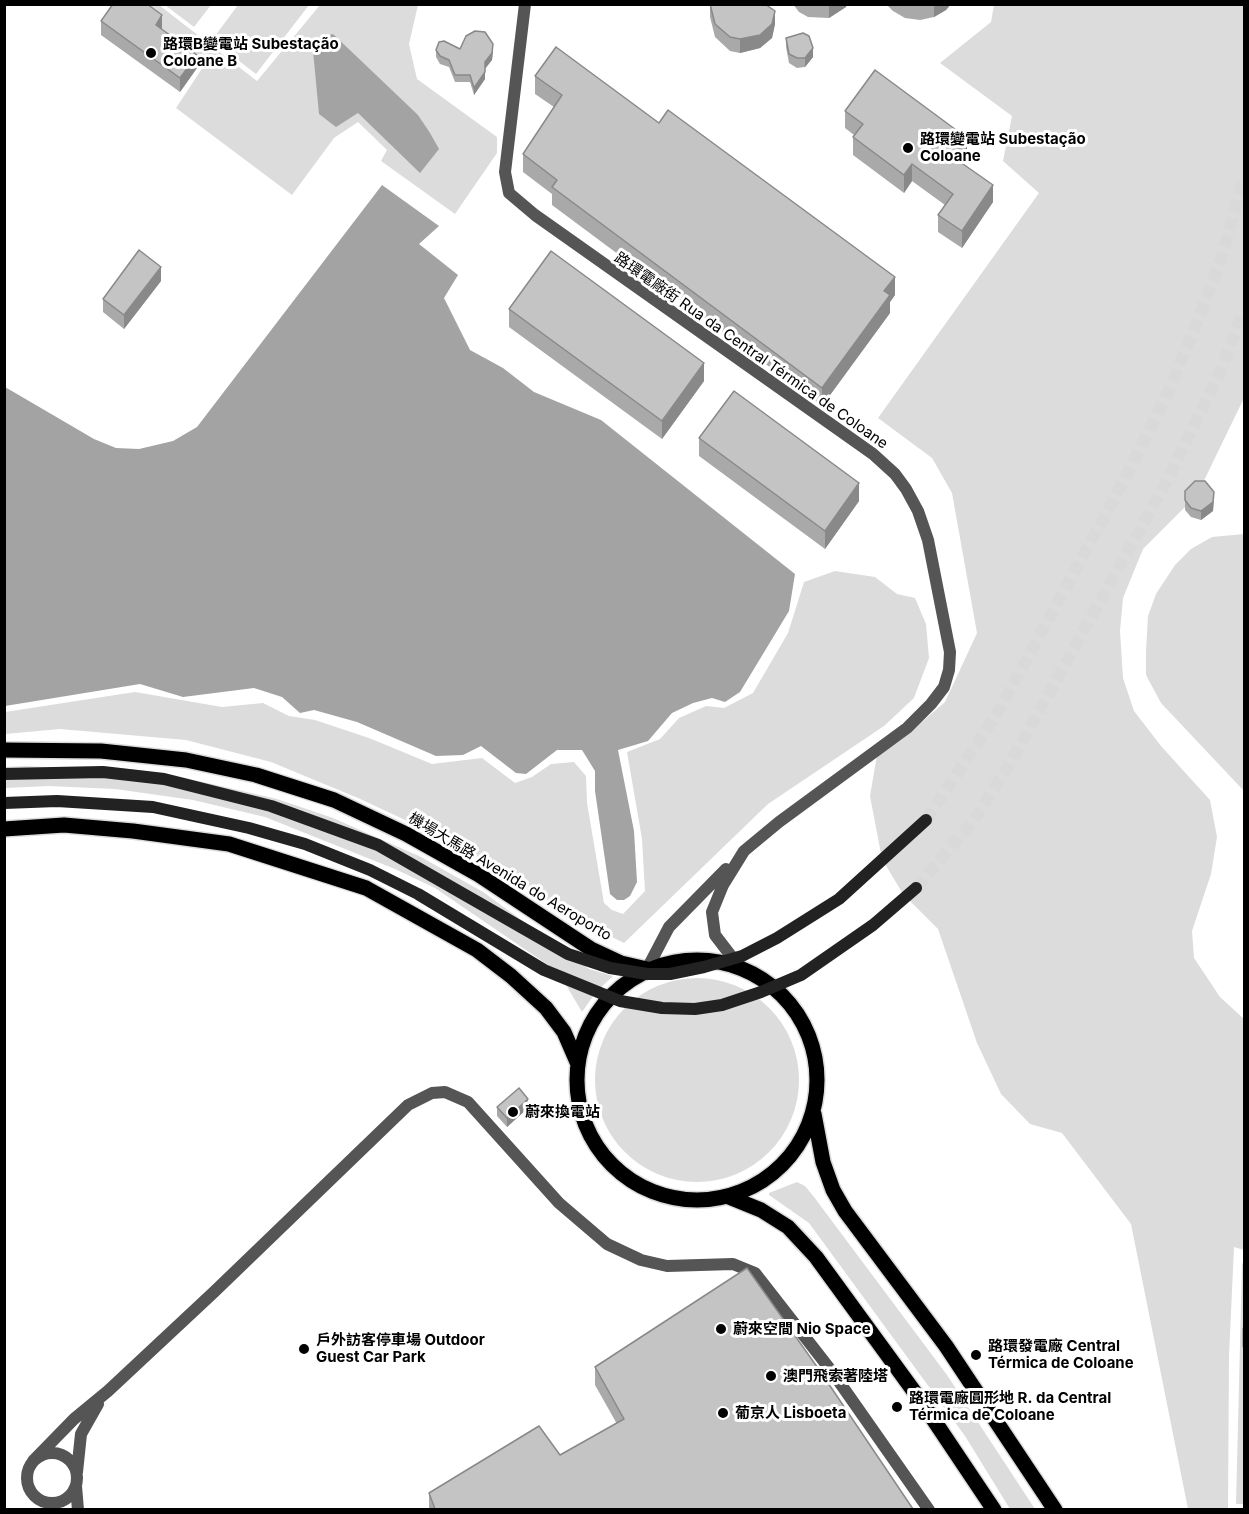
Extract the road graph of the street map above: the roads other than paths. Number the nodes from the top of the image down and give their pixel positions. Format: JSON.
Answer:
{"nodes":[{"id":1,"x":525,"y":4,"type":"edge"},
{"id":2,"x":4,"y":750,"type":"edge"},
{"id":3,"x":4,"y":774,"type":"edge"},
{"id":4,"x":4,"y":802,"type":"edge"},
{"id":5,"x":926,"y":820,"type":"tunnel mouth"},
{"id":6,"x":4,"y":829,"type":"edge"},
{"id":7,"x":744,"y":851,"type":"junction"},
{"id":8,"x":916,"y":888,"type":"tunnel mouth"},
{"id":9,"x":738,"y":965,"type":"junction"},
{"id":10,"x":647,"y":969,"type":"junction"},
{"id":11,"x":577,"y":1062,"type":"junction"},
{"id":12,"x":814,"y":1111,"type":"junction"},
{"id":13,"x":729,"y":1197,"type":"junction"},
{"id":14,"x":108,"y":1391,"type":"junction"},
{"id":15,"x":33,"y":1461,"type":"junction"},
{"id":16,"x":77,"y":1480,"type":"junction"},
{"id":17,"x":47,"y":1506,"type":"edge"},
{"id":18,"x":78,"y":1509,"type":"edge"},
{"id":19,"x":929,"y":1509,"type":"edge"},
{"id":20,"x":994,"y":1509,"type":"edge"},
{"id":21,"x":1055,"y":1509,"type":"edge"}],
"edges":[{"from":1,"to":7,"type":"street","name":"路環電廠街 Rua da Central Térmica de Coloane"},
{"from":2,"to":10,"type":"main road","name":"機場大馬路 Avenida do Aeroporto"},
{"from":3,"to":5,"type":"main road","bridge":true},
{"from":4,"to":8,"type":"main road","bridge":true},
{"from":6,"to":11,"type":"main road"},
{"from":7,"to":9,"type":"street","name":"路環電廠街 Rua da Central Térmica de Coloane"},
{"from":7,"to":10,"type":"street"},
{"from":9,"to":10,"type":"main road"},
{"from":9,"to":12,"type":"main road"},
{"from":10,"to":11,"type":"main road"},
{"from":11,"to":13,"type":"main road"},
{"from":12,"to":13,"type":"main road"},
{"from":12,"to":21,"type":"main road"},
{"from":13,"to":20,"type":"main road"},
{"from":14,"to":15,"type":"street"},
{"from":14,"to":16,"type":"street"},
{"from":14,"to":19,"type":"street"},
{"from":15,"to":16,"type":"street"},
{"from":15,"to":17,"type":"street"},
{"from":16,"to":17,"type":"street"},
{"from":16,"to":18,"type":"street"}]}
